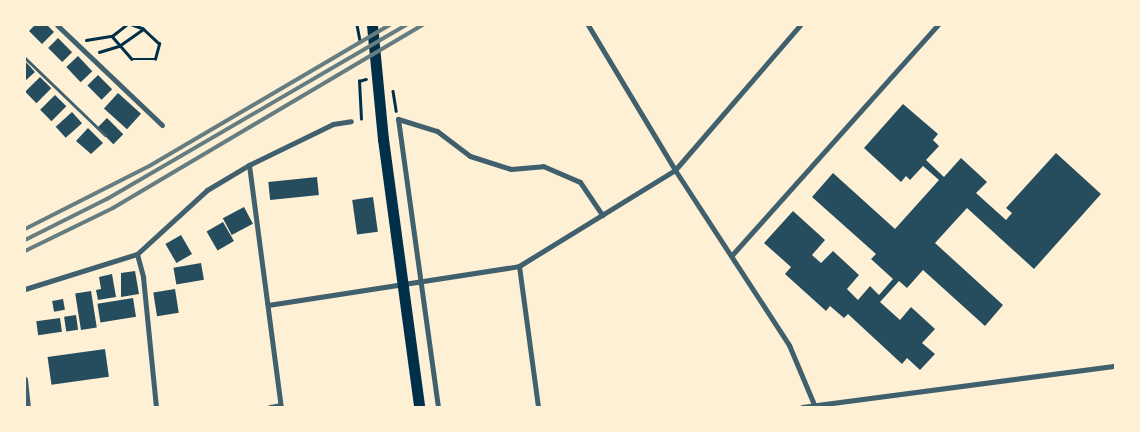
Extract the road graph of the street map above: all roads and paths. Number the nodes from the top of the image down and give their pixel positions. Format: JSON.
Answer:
{"nodes":[{"id":1,"x":57,"y":25,"type":"edge"},
{"id":2,"x":126,"y":25,"type":"edge"},
{"id":3,"x":132,"y":25,"type":"edge"},
{"id":4,"x":372,"y":25,"type":"edge"},
{"id":5,"x":588,"y":25,"type":"edge"},
{"id":6,"x":800,"y":25,"type":"edge"},
{"id":7,"x":938,"y":25,"type":"edge"},
{"id":8,"x":143,"y":29,"type":"junction"},
{"id":9,"x":112,"y":36,"type":"junction"},
{"id":10,"x":72,"y":40,"type":"junction"},
{"id":11,"x":119,"y":46,"type":"junction"},
{"id":12,"x":90,"y":54,"type":"dead end"},
{"id":13,"x":25,"y":58,"type":"edge"},
{"id":14,"x":351,"y":121,"type":"dead end"},
{"id":15,"x":162,"y":125,"type":"dead end"},
{"id":16,"x":105,"y":136,"type":"dead end"},
{"id":17,"x":249,"y":165,"type":"junction"},
{"id":18,"x":675,"y":170,"type":"junction"},
{"id":19,"x":602,"y":215,"type":"junction"},
{"id":20,"x":137,"y":254,"type":"junction"},
{"id":21,"x":732,"y":256,"type":"junction"},
{"id":22,"x":519,"y":266,"type":"junction"},
{"id":23,"x":421,"y":283,"type":"junction"},
{"id":24,"x":25,"y":289,"type":"edge"},
{"id":25,"x":268,"y":305,"type":"junction"},
{"id":26,"x":1115,"y":366,"type":"edge"},
{"id":27,"x":25,"y":379,"type":"edge"},
{"id":28,"x":280,"y":406,"type":"edge"},
{"id":29,"x":815,"y":406,"type":"edge"},
{"id":30,"x":28,"y":407,"type":"edge"},
{"id":31,"x":156,"y":407,"type":"edge"},
{"id":32,"x":270,"y":407,"type":"edge"},
{"id":33,"x":420,"y":407,"type":"edge"},
{"id":34,"x":438,"y":407,"type":"edge"},
{"id":35,"x":538,"y":407,"type":"edge"},
{"id":36,"x":802,"y":407,"type":"edge"}],
"edges":[{"from":1,"to":10,"type":"street"},
{"from":2,"to":9,"type":"path"},
{"from":3,"to":8,"type":"path"},
{"from":4,"to":33,"type":"highway"},
{"from":5,"to":18,"type":"street"},
{"from":6,"to":18,"type":"street"},
{"from":7,"to":21,"type":"street"},
{"from":8,"to":11,"type":"path"},
{"from":8,"to":11,"type":"path"},
{"from":9,"to":10,"type":"path"},
{"from":9,"to":11,"type":"path"},
{"from":10,"to":15,"type":"street"},
{"from":11,"to":12,"type":"path"},
{"from":13,"to":16,"type":"lane"},
{"from":14,"to":17,"type":"street"},
{"from":17,"to":20,"type":"street"},
{"from":17,"to":25,"type":"street"},
{"from":18,"to":19,"type":"street"},
{"from":18,"to":21,"type":"street"},
{"from":19,"to":22,"type":"street"},
{"from":19,"to":23,"type":"street"},
{"from":20,"to":24,"type":"street"},
{"from":20,"to":31,"type":"street"},
{"from":21,"to":29,"type":"street"},
{"from":22,"to":23,"type":"street"},
{"from":22,"to":35,"type":"street"},
{"from":23,"to":25,"type":"street"},
{"from":23,"to":34,"type":"street"},
{"from":25,"to":28,"type":"street"},
{"from":26,"to":29,"type":"street"},
{"from":27,"to":30,"type":"street"},
{"from":28,"to":32,"type":"street"},
{"from":29,"to":36,"type":"street"}]}
